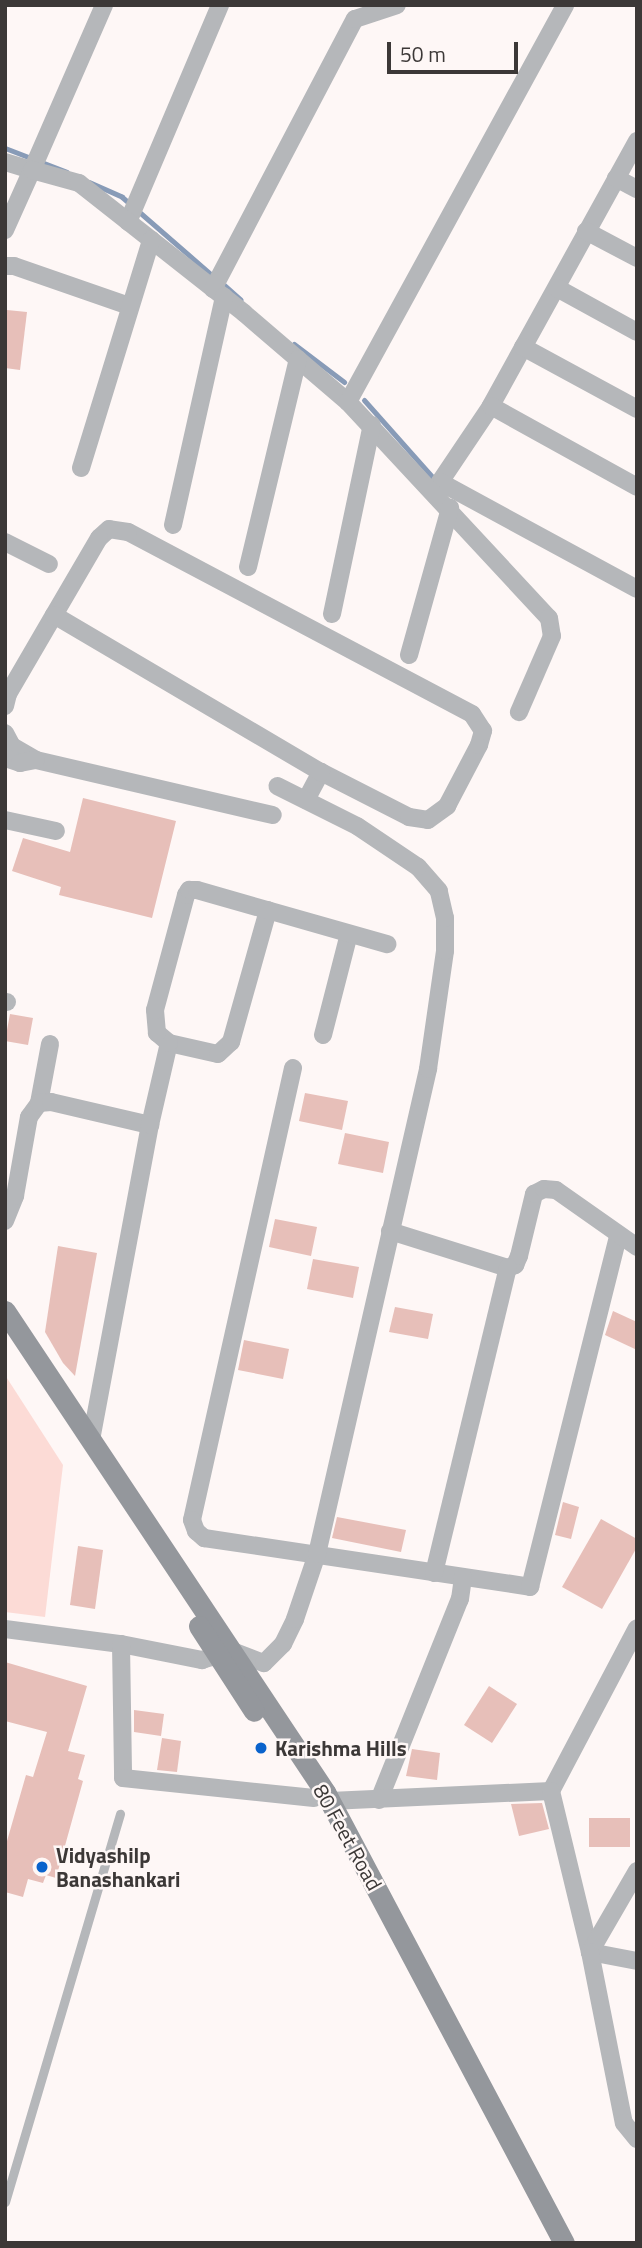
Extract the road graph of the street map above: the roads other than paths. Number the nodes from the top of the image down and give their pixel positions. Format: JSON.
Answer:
{"nodes":[{"id":1,"x":104,"y":5,"type":"edge"},
{"id":2,"x":220,"y":5,"type":"edge"},
{"id":3,"x":397,"y":5,"type":"edge"},
{"id":4,"x":565,"y":5,"type":"edge"},
{"id":5,"x":637,"y":141,"type":"edge"},
{"id":6,"x":5,"y":162,"type":"edge"},
{"id":7,"x":32,"y":170,"type":"junction"},
{"id":8,"x":616,"y":178,"type":"junction"},
{"id":9,"x":637,"y":188,"type":"edge"},
{"id":10,"x":128,"y":222,"type":"junction"},
{"id":11,"x":5,"y":230,"type":"edge"},
{"id":12,"x":586,"y":231,"type":"junction"},
{"id":13,"x":151,"y":240,"type":"junction"},
{"id":14,"x":637,"y":258,"type":"edge"},
{"id":15,"x":5,"y":265,"type":"edge"},
{"id":16,"x":219,"y":287,"type":"junction"},
{"id":17,"x":557,"y":288,"type":"junction"},
{"id":18,"x":130,"y":306,"type":"junction"},
{"id":19,"x":637,"y":332,"type":"edge"},
{"id":20,"x":523,"y":347,"type":"junction"},
{"id":21,"x":299,"y":359,"type":"junction"},
{"id":22,"x":348,"y":402,"type":"junction"},
{"id":23,"x":491,"y":406,"type":"junction"},
{"id":24,"x":637,"y":410,"type":"edge"},
{"id":25,"x":372,"y":425,"type":"junction"},
{"id":26,"x":81,"y":468,"type":"dead end"},
{"id":27,"x":637,"y":487,"type":"edge"},
{"id":28,"x":450,"y":508,"type":"junction"},
{"id":29,"x":173,"y":526,"type":"dead end"},
{"id":30,"x":5,"y":542,"type":"edge"},
{"id":31,"x":49,"y":564,"type":"dead end"},
{"id":32,"x":248,"y":567,"type":"dead end"},
{"id":33,"x":637,"y":589,"type":"edge"},
{"id":34,"x":332,"y":614,"type":"dead end"},
{"id":35,"x":54,"y":615,"type":"junction"},
{"id":36,"x":409,"y":655,"type":"dead end"},
{"id":37,"x":5,"y":706,"type":"edge"},
{"id":38,"x":519,"y":712,"type":"dead end"},
{"id":39,"x":5,"y":733,"type":"edge"},
{"id":40,"x":5,"y":758,"type":"edge"},
{"id":41,"x":36,"y":760,"type":"junction"},
{"id":42,"x":321,"y":772,"type":"junction"},
{"id":43,"x":277,"y":786,"type":"dead end"},
{"id":44,"x":306,"y":800,"type":"junction"},
{"id":45,"x":273,"y":815,"type":"dead end"},
{"id":46,"x":5,"y":820,"type":"edge"},
{"id":47,"x":56,"y":831,"type":"dead end"},
{"id":48,"x":268,"y":910,"type":"junction"},
{"id":49,"x":349,"y":933,"type":"junction"},
{"id":50,"x":387,"y":944,"type":"dead end"},
{"id":51,"x":323,"y":1035,"type":"dead end"},
{"id":52,"x":169,"y":1043,"type":"junction"},
{"id":53,"x":50,"y":1044,"type":"dead end"},
{"id":54,"x":293,"y":1068,"type":"dead end"},
{"id":55,"x":39,"y":1103,"type":"junction"},
{"id":56,"x":150,"y":1125,"type":"junction"},
{"id":57,"x":5,"y":1222,"type":"edge"},
{"id":58,"x":390,"y":1230,"type":"junction"},
{"id":59,"x":618,"y":1236,"type":"junction"},
{"id":60,"x":637,"y":1247,"type":"edge"},
{"id":61,"x":508,"y":1268,"type":"junction"},
{"id":62,"x":5,"y":1311,"type":"edge"},
{"id":63,"x":5,"y":1332,"type":"edge"},
{"id":64,"x":91,"y":1440,"type":"junction"},
{"id":65,"x":317,"y":1553,"type":"junction"},
{"id":66,"x":434,"y":1573,"type":"junction"},
{"id":67,"x":463,"y":1577,"type":"junction"},
{"id":68,"x":637,"y":1628,"type":"edge"},
{"id":69,"x":5,"y":1629,"type":"edge"},
{"id":70,"x":121,"y":1644,"type":"junction"},
{"id":71,"x":225,"y":1654,"type":"junction"},
{"id":72,"x":551,"y":1791,"type":"junction"},
{"id":73,"x":322,"y":1800,"type":"junction"},
{"id":74,"x":379,"y":1800,"type":"junction"},
{"id":75,"x":120,"y":1814,"type":"dead end"},
{"id":76,"x":637,"y":1871,"type":"edge"},
{"id":77,"x":590,"y":1952,"type":"junction"},
{"id":78,"x":637,"y":1961,"type":"edge"},
{"id":79,"x":637,"y":2139,"type":"edge"},
{"id":80,"x":5,"y":2202,"type":"edge"},
{"id":81,"x":549,"y":2243,"type":"edge"},
{"id":82,"x":564,"y":2243,"type":"edge"}],
"edges":[{"from":1,"to":7,"type":"street"},
{"from":2,"to":10,"type":"street"},
{"from":3,"to":16,"type":"street"},
{"from":4,"to":22,"type":"street"},
{"from":5,"to":8,"type":"street"},
{"from":6,"to":7,"type":"street"},
{"from":7,"to":10,"type":"street"},
{"from":7,"to":11,"type":"street"},
{"from":8,"to":9,"type":"street"},
{"from":8,"to":12,"type":"street"},
{"from":10,"to":13,"type":"street"},
{"from":12,"to":14,"type":"street"},
{"from":12,"to":17,"type":"street"},
{"from":13,"to":16,"type":"street"},
{"from":13,"to":18,"type":"street"},
{"from":15,"to":18,"type":"street"},
{"from":16,"to":21,"type":"street"},
{"from":16,"to":29,"type":"street"},
{"from":17,"to":19,"type":"street"},
{"from":17,"to":20,"type":"street"},
{"from":18,"to":26,"type":"street"},
{"from":20,"to":23,"type":"street"},
{"from":20,"to":24,"type":"street"},
{"from":21,"to":22,"type":"street"},
{"from":21,"to":32,"type":"street"},
{"from":22,"to":25,"type":"street"},
{"from":23,"to":27,"type":"street"},
{"from":23,"to":33,"type":"street"},
{"from":25,"to":28,"type":"street"},
{"from":25,"to":34,"type":"street"},
{"from":28,"to":36,"type":"street"},
{"from":28,"to":38,"type":"street"},
{"from":30,"to":31,"type":"street"},
{"from":35,"to":37,"type":"street"},
{"from":35,"to":42,"type":"street"},
{"from":35,"to":42,"type":"street"},
{"from":39,"to":41,"type":"street"},
{"from":40,"to":41,"type":"street"},
{"from":41,"to":45,"type":"street"},
{"from":42,"to":44,"type":"street"},
{"from":43,"to":44,"type":"street"},
{"from":44,"to":58,"type":"street"},
{"from":46,"to":47,"type":"street"},
{"from":48,"to":49,"type":"street"},
{"from":48,"to":52,"type":"street"},
{"from":48,"to":52,"type":"street"},
{"from":49,"to":50,"type":"street"},
{"from":49,"to":51,"type":"street"},
{"from":52,"to":56,"type":"street"},
{"from":53,"to":55,"type":"street"},
{"from":54,"to":65,"type":"street"},
{"from":55,"to":56,"type":"street"},
{"from":55,"to":57,"type":"street"},
{"from":56,"to":64,"type":"street"},
{"from":58,"to":61,"type":"street"},
{"from":58,"to":65,"type":"street"},
{"from":59,"to":60,"type":"street"},
{"from":59,"to":61,"type":"street"},
{"from":59,"to":67,"type":"street"},
{"from":61,"to":66,"type":"street"},
{"from":62,"to":64,"type":"main road","name":"80 Feet Road"},
{"from":63,"to":71,"type":"main road","name":"80 Feet Road"},
{"from":64,"to":71,"type":"main road","name":"80 Feet Road"},
{"from":65,"to":66,"type":"street"},
{"from":65,"to":71,"type":"street"},
{"from":66,"to":67,"type":"street"},
{"from":67,"to":74,"type":"street"},
{"from":68,"to":72,"type":"street"},
{"from":69,"to":70,"type":"street"},
{"from":70,"to":71,"type":"street"},
{"from":70,"to":73,"type":"street"},
{"from":71,"to":73,"type":"main road","name":"80 Feet Road"},
{"from":72,"to":74,"type":"street"},
{"from":72,"to":77,"type":"street"},
{"from":73,"to":74,"type":"street"},
{"from":73,"to":81,"type":"main road","name":"80 Feet Road"},
{"from":73,"to":82,"type":"main road","name":"80 Feet Road"},
{"from":75,"to":80,"type":"lane"},
{"from":76,"to":77,"type":"street"},
{"from":77,"to":78,"type":"street"},
{"from":77,"to":79,"type":"street"}]}
